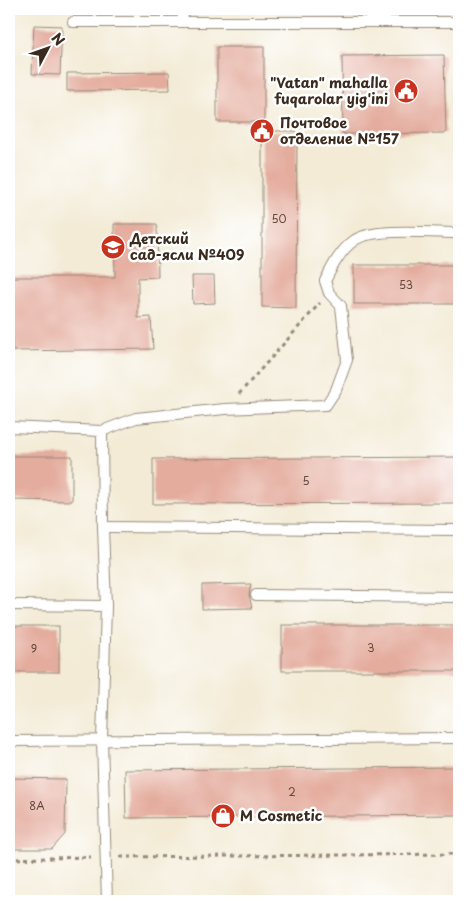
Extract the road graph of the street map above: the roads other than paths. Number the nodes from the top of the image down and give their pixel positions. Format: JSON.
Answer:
{"nodes":[{"id":1,"x":182,"y":9,"type":"edge"},
{"id":2,"x":182,"y":21,"type":"junction"},
{"id":3,"x":73,"y":22,"type":"dead end"},
{"id":4,"x":459,"y":22,"type":"edge"},
{"id":5,"x":459,"y":233,"type":"edge"},
{"id":6,"x":9,"y":427,"type":"edge"},
{"id":7,"x":102,"y":432,"type":"junction"},
{"id":8,"x":102,"y":528,"type":"junction"},
{"id":9,"x":459,"y":530,"type":"edge"},
{"id":10,"x":256,"y":595,"type":"dead end"},
{"id":11,"x":459,"y":597,"type":"edge"},
{"id":12,"x":9,"y":606,"type":"edge"},
{"id":13,"x":106,"y":606,"type":"junction"},
{"id":14,"x":459,"y":738,"type":"edge"},
{"id":15,"x":102,"y":740,"type":"junction"},
{"id":16,"x":9,"y":741,"type":"edge"},
{"id":17,"x":107,"y":901,"type":"edge"}],
"edges":[{"from":1,"to":2,"type":"lane"},
{"from":2,"to":3,"type":"lane"},
{"from":2,"to":4,"type":"lane"},
{"from":5,"to":7,"type":"lane"},
{"from":6,"to":7,"type":"lane"},
{"from":7,"to":8,"type":"lane"},
{"from":8,"to":9,"type":"lane"},
{"from":8,"to":13,"type":"lane"},
{"from":10,"to":11,"type":"lane"},
{"from":12,"to":13,"type":"lane"},
{"from":13,"to":15,"type":"lane"},
{"from":14,"to":15,"type":"lane"},
{"from":15,"to":16,"type":"lane"},
{"from":15,"to":17,"type":"lane"}]}
